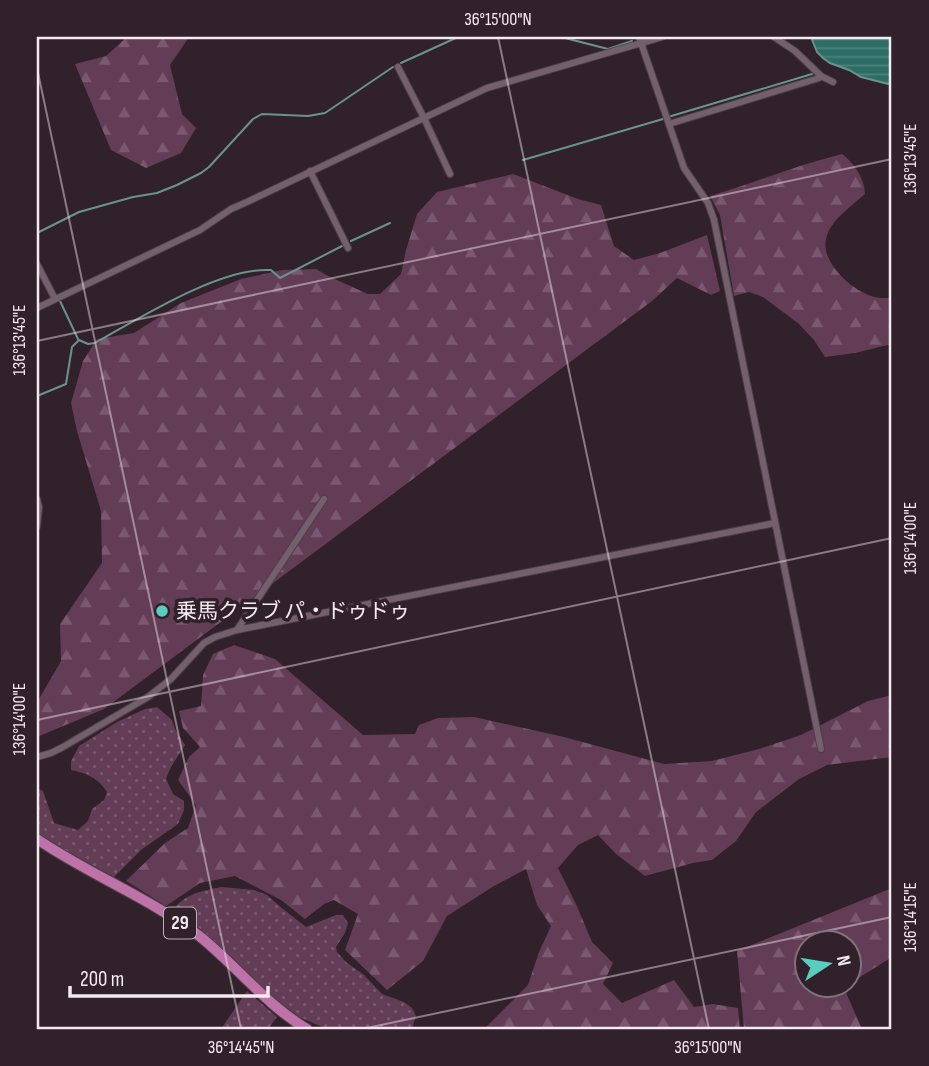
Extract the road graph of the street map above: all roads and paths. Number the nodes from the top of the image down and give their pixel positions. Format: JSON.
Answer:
{"nodes":[{"id":1,"x":662,"y":37,"type":"edge"},
{"id":2,"x":774,"y":37,"type":"edge"},
{"id":3,"x":640,"y":40,"type":"edge"},
{"id":4,"x":398,"y":68,"type":"dead end"},
{"id":5,"x":821,"y":76,"type":"junction"},
{"id":6,"x":833,"y":82,"type":"dead end"},
{"id":7,"x":424,"y":118,"type":"junction"},
{"id":8,"x":669,"y":124,"type":"junction"},
{"id":9,"x":310,"y":172,"type":"junction"},
{"id":10,"x":450,"y":174,"type":"dead end"},
{"id":11,"x":348,"y":248,"type":"dead end"},
{"id":12,"x":37,"y":264,"type":"edge"},
{"id":13,"x":55,"y":299,"type":"junction"},
{"id":14,"x":37,"y":308,"type":"edge"},
{"id":15,"x":37,"y":499,"type":"edge"},
{"id":16,"x":324,"y":499,"type":"dead end"},
{"id":17,"x":775,"y":523,"type":"junction"},
{"id":18,"x":37,"y":526,"type":"edge"},
{"id":19,"x":237,"y":630,"type":"junction"},
{"id":20,"x":821,"y":749,"type":"dead end"},
{"id":21,"x":37,"y":757,"type":"edge"},
{"id":22,"x":37,"y":839,"type":"edge"},
{"id":23,"x":307,"y":1029,"type":"edge"}],
"edges":[{"from":1,"to":3,"type":"street"},
{"from":2,"to":5,"type":"street"},
{"from":3,"to":7,"type":"street"},
{"from":3,"to":8,"type":"street"},
{"from":4,"to":7,"type":"street"},
{"from":5,"to":6,"type":"street"},
{"from":5,"to":8,"type":"street"},
{"from":7,"to":9,"type":"street"},
{"from":7,"to":10,"type":"street"},
{"from":8,"to":17,"type":"street"},
{"from":9,"to":11,"type":"street"},
{"from":9,"to":13,"type":"street"},
{"from":12,"to":13,"type":"street"},
{"from":13,"to":14,"type":"street"},
{"from":15,"to":18,"type":"street"},
{"from":16,"to":19,"type":"street"},
{"from":17,"to":19,"type":"street"},
{"from":17,"to":20,"type":"street"},
{"from":19,"to":21,"type":"street"},
{"from":22,"to":23,"type":"main road","number":"29"}]}
